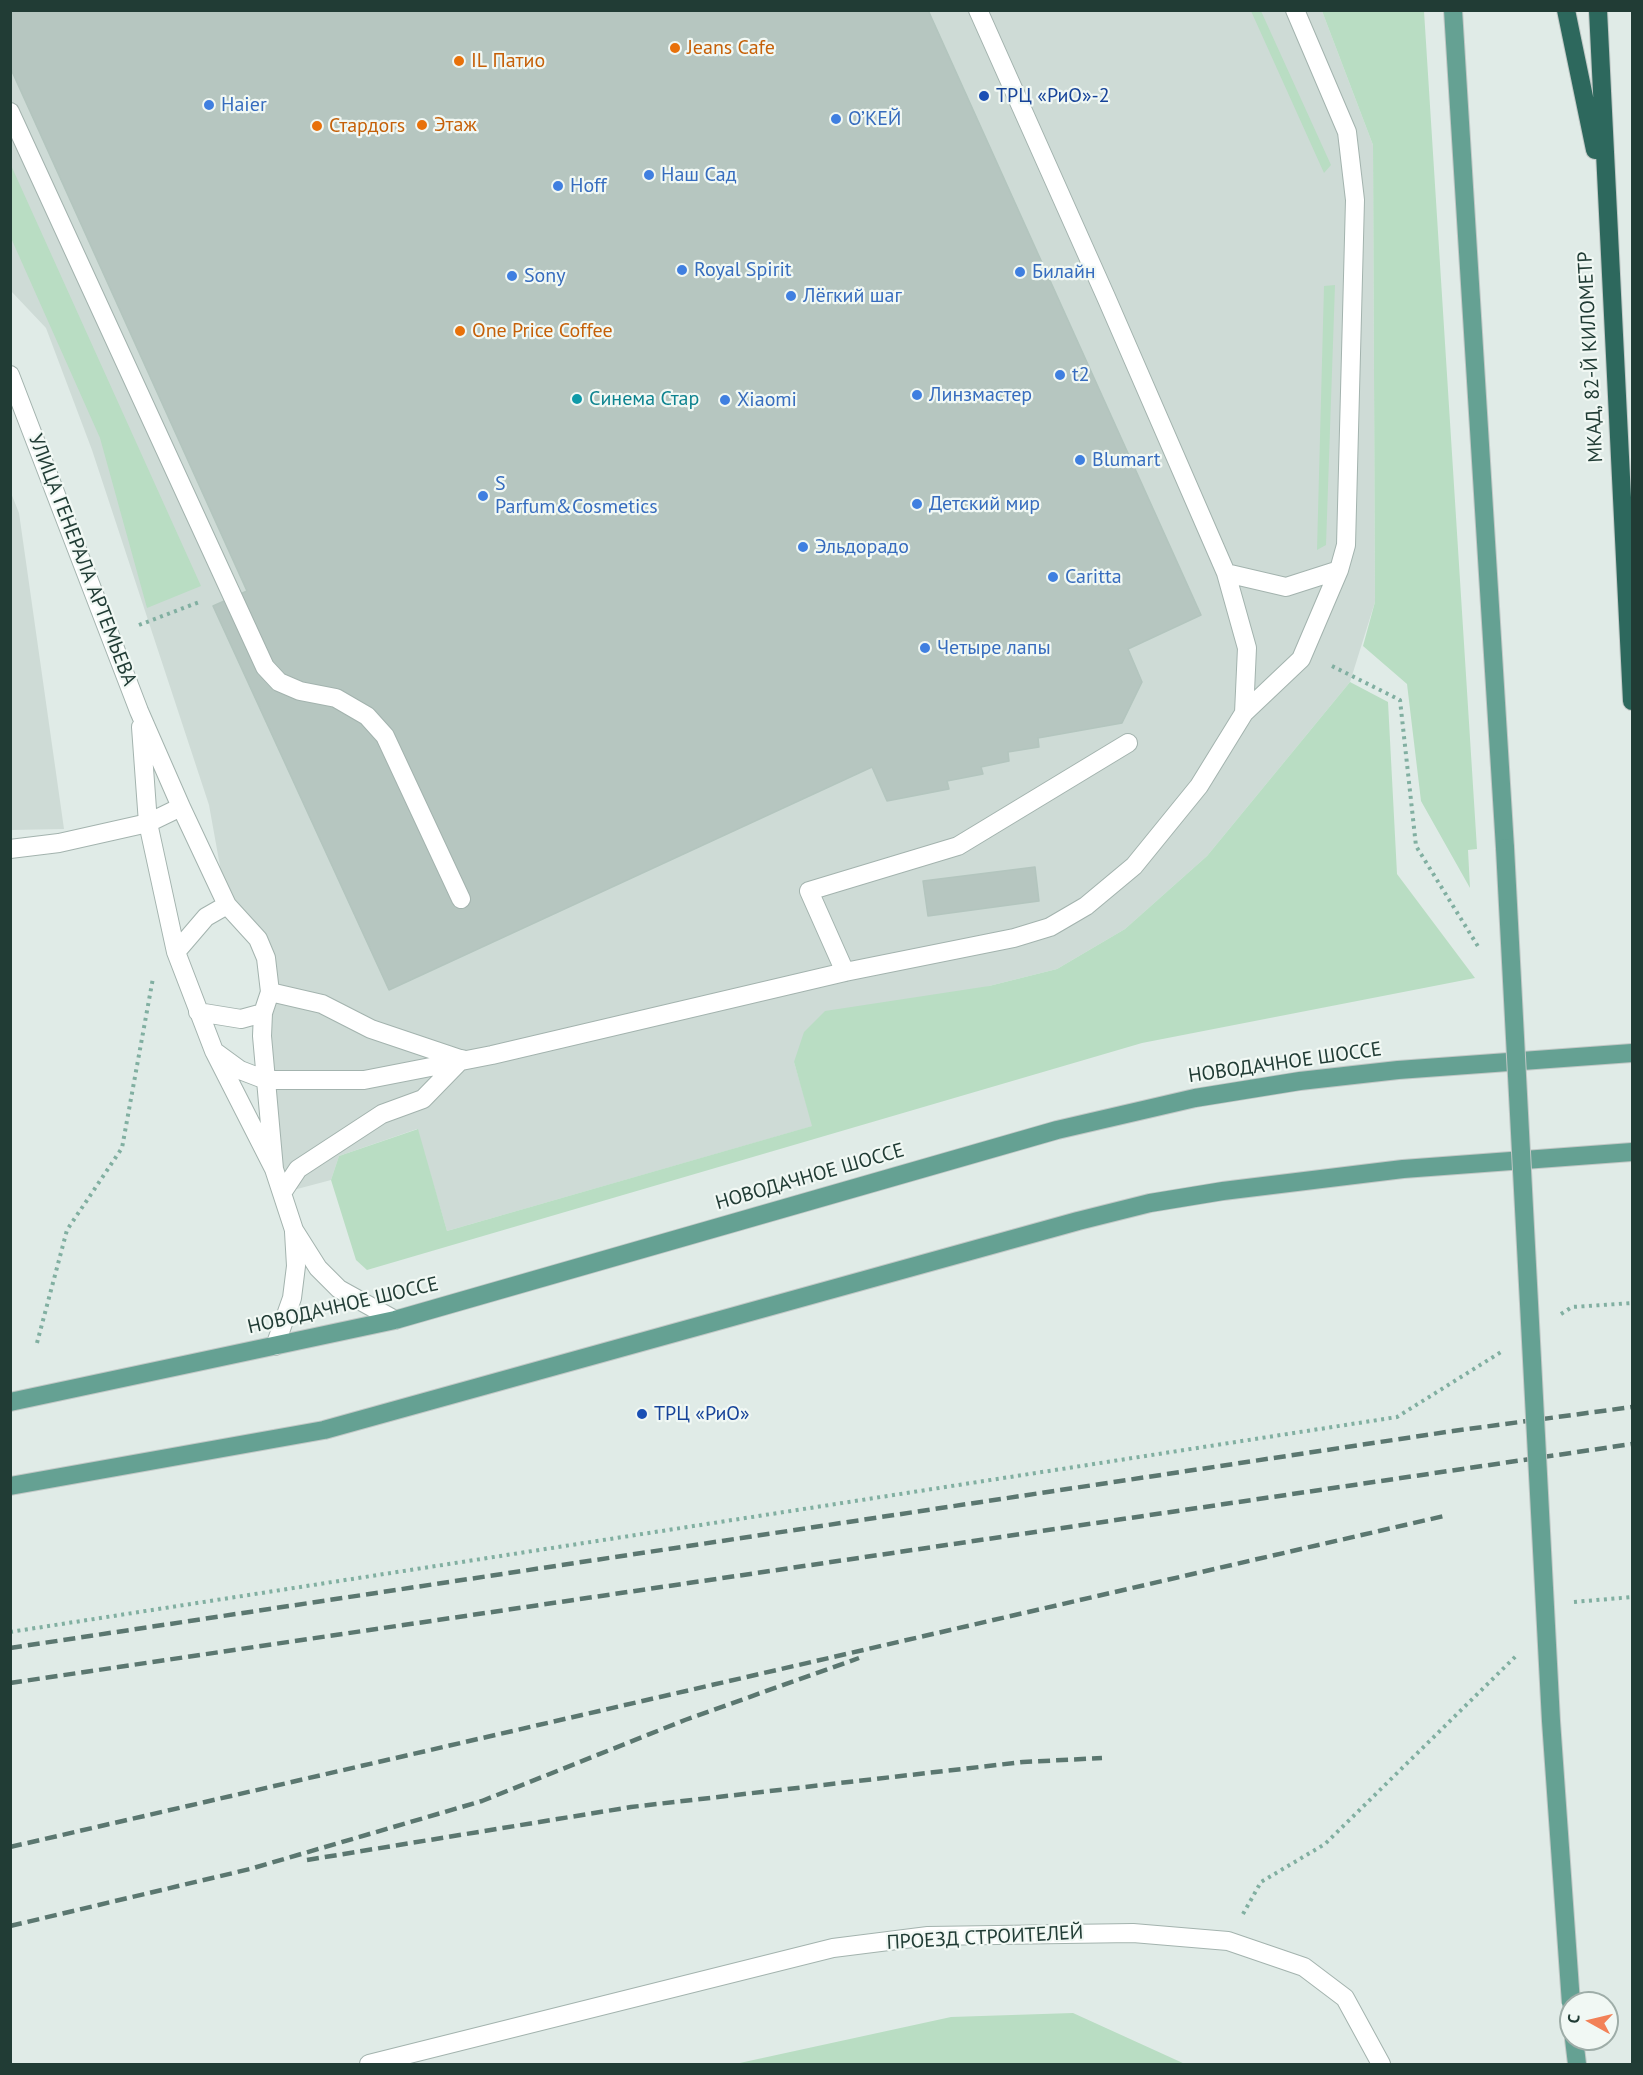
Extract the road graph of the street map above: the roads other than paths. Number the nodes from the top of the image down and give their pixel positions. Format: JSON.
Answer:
{"nodes":[{"id":1,"x":978,"y":10,"type":"edge"},
{"id":2,"x":1295,"y":10,"type":"edge"},
{"id":3,"x":1453,"y":10,"type":"edge"},
{"id":4,"x":1566,"y":10,"type":"edge"},
{"id":5,"x":1598,"y":10,"type":"edge"},
{"id":6,"x":10,"y":112,"type":"edge"},
{"id":7,"x":1606,"y":205,"type":"junction"},
{"id":8,"x":10,"y":375,"type":"edge"},
{"id":9,"x":1339,"y":570,"type":"junction"},
{"id":10,"x":1226,"y":573,"type":"junction"},
{"id":11,"x":1632,"y":701,"type":"edge"},
{"id":12,"x":139,"y":711,"type":"junction"},
{"id":13,"x":1244,"y":713,"type":"junction"},
{"id":14,"x":1128,"y":743,"type":"dead end"},
{"id":15,"x":181,"y":807,"type":"junction"},
{"id":16,"x":148,"y":823,"type":"junction"},
{"id":17,"x":10,"y":849,"type":"edge"},
{"id":18,"x":461,"y":899,"type":"dead end"},
{"id":19,"x":226,"y":905,"type":"junction"},
{"id":20,"x":176,"y":951,"type":"junction"},
{"id":21,"x":845,"y":972,"type":"junction"},
{"id":22,"x":270,"y":992,"type":"junction"},
{"id":23,"x":198,"y":1012,"type":"junction"},
{"id":24,"x":263,"y":1013,"type":"junction"},
{"id":25,"x":214,"y":1052,"type":"junction"},
{"id":26,"x":1632,"y":1053,"type":"edge"},
{"id":27,"x":462,"y":1059,"type":"junction"},
{"id":28,"x":266,"y":1080,"type":"junction"},
{"id":29,"x":1632,"y":1152,"type":"edge"},
{"id":30,"x":274,"y":1169,"type":"junction"},
{"id":31,"x":282,"y":1193,"type":"junction"},
{"id":32,"x":294,"y":1230,"type":"junction"},
{"id":33,"x":395,"y":1320,"type":"junction"},
{"id":34,"x":275,"y":1346,"type":"junction"},
{"id":35,"x":10,"y":1402,"type":"edge"},
{"id":36,"x":10,"y":1486,"type":"edge"},
{"id":37,"x":1570,"y":1991,"type":"edge"},
{"id":38,"x":369,"y":2064,"type":"edge"},
{"id":39,"x":1380,"y":2064,"type":"edge"}],
"edges":[{"from":1,"to":10,"type":"street"},
{"from":2,"to":9,"type":"street"},
{"from":3,"to":37,"type":"main road","bridge":true},
{"from":4,"to":7,"type":"highway"},
{"from":5,"to":7,"type":"highway","name":"МКАД, 82-Й КИЛОМЕТР"},
{"from":6,"to":18,"type":"street"},
{"from":7,"to":11,"type":"highway","name":"МКАД, 82-Й КИЛОМЕТР"},
{"from":8,"to":12,"type":"street","name":"УЛИЦА ГЕНЕРАЛА АРТЕМЬЕВА"},
{"from":9,"to":10,"type":"street"},
{"from":9,"to":13,"type":"street"},
{"from":10,"to":13,"type":"street"},
{"from":12,"to":15,"type":"street","name":"УЛИЦА ГЕНЕРАЛА АРТЕМЬЕВА"},
{"from":12,"to":16,"type":"street","name":"УЛИЦА ГЕНЕРАЛА АРТЕМЬЕВА"},
{"from":13,"to":21,"type":"street"},
{"from":14,"to":21,"type":"street"},
{"from":15,"to":16,"type":"street"},
{"from":15,"to":19,"type":"street","name":"УЛИЦА ГЕНЕРАЛА АРТЕМЬЕВА"},
{"from":16,"to":17,"type":"street"},
{"from":16,"to":20,"type":"street","name":"УЛИЦА ГЕНЕРАЛА АРТЕМЬЕВА"},
{"from":19,"to":20,"type":"street"},
{"from":19,"to":22,"type":"street","name":"УЛИЦА ГЕНЕРАЛА АРТЕМЬЕВА"},
{"from":20,"to":23,"type":"street","name":"УЛИЦА ГЕНЕРАЛА АРТЕМЬЕВА"},
{"from":21,"to":27,"type":"street"},
{"from":22,"to":24,"type":"street","name":"УЛИЦА ГЕНЕРАЛА АРТЕМЬЕВА"},
{"from":22,"to":27,"type":"street"},
{"from":23,"to":24,"type":"street"},
{"from":23,"to":25,"type":"street","name":"УЛИЦА ГЕНЕРАЛА АРТЕМЬЕВА"},
{"from":24,"to":28,"type":"street","name":"УЛИЦА ГЕНЕРАЛА АРТЕМЬЕВА"},
{"from":25,"to":28,"type":"street"},
{"from":25,"to":30,"type":"street","name":"УЛИЦА ГЕНЕРАЛА АРТЕМЬЕВА"},
{"from":26,"to":33,"type":"main road","name":"НОВОДАЧНОЕ ШОССЕ"},
{"from":27,"to":28,"type":"street"},
{"from":27,"to":31,"type":"street"},
{"from":28,"to":30,"type":"street","name":"УЛИЦА ГЕНЕРАЛА АРТЕМЬЕВА"},
{"from":29,"to":36,"type":"main road"},
{"from":30,"to":31,"type":"street","name":"УЛИЦА ГЕНЕРАЛА АРТЕМЬЕВА"},
{"from":31,"to":32,"type":"street","name":"УЛИЦА ГЕНЕРАЛА АРТЕМЬЕВА"},
{"from":32,"to":33,"type":"street"},
{"from":32,"to":34,"type":"street"},
{"from":33,"to":34,"type":"main road","name":"НОВОДАЧНОЕ ШОССЕ"},
{"from":34,"to":35,"type":"main road","name":"НОВОДАЧНОЕ ШОССЕ"},
{"from":38,"to":39,"type":"street","name":"ПРОЕЗД СТРОИТЕЛЕЙ"}]}
